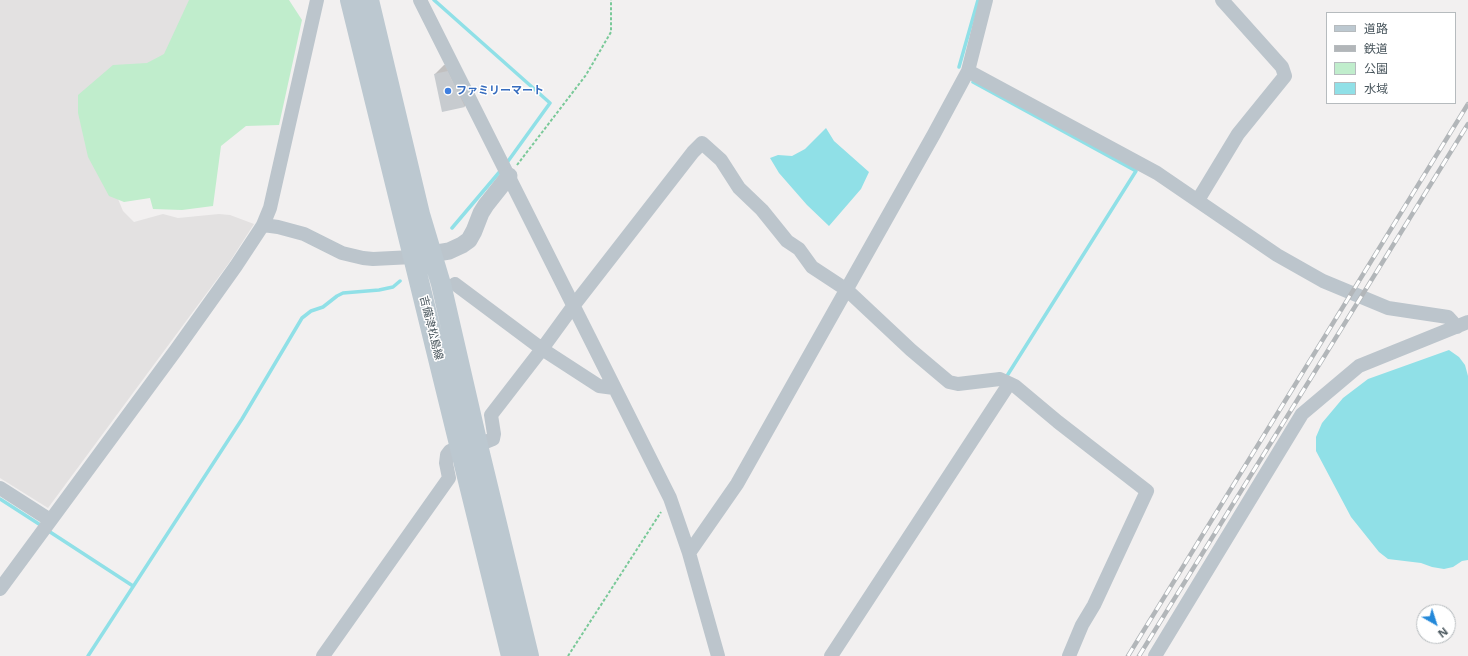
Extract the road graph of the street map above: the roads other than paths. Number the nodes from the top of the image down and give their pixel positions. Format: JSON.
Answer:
{"nodes":[{"id":1,"x":317,"y":0,"type":"edge"},
{"id":2,"x":350,"y":0,"type":"edge"},
{"id":3,"x":369,"y":0,"type":"edge"},
{"id":4,"x":420,"y":0,"type":"edge"},
{"id":5,"x":986,"y":0,"type":"edge"},
{"id":6,"x":1222,"y":0,"type":"edge"},
{"id":7,"x":968,"y":70,"type":"junction"},
{"id":8,"x":506,"y":170,"type":"junction"},
{"id":9,"x":1198,"y":200,"type":"junction"},
{"id":10,"x":262,"y":225,"type":"junction"},
{"id":11,"x":423,"y":256,"type":"junction"},
{"id":12,"x":455,"y":284,"type":"dead end"},
{"id":13,"x":847,"y":290,"type":"junction"},
{"id":14,"x":574,"y":306,"type":"junction"},
{"id":15,"x":1463,"y":324,"type":"edge"},
{"id":16,"x":542,"y":349,"type":"junction"},
{"id":17,"x":1005,"y":382,"type":"junction"},
{"id":18,"x":614,"y":388,"type":"junction"},
{"id":19,"x":469,"y":446,"type":"junction"},
{"id":20,"x":0,"y":488,"type":"edge"},
{"id":21,"x":46,"y":525,"type":"junction"},
{"id":22,"x":689,"y":553,"type":"junction"},
{"id":23,"x":0,"y":589,"type":"edge"},
{"id":24,"x":323,"y":656,"type":"edge"},
{"id":25,"x":511,"y":656,"type":"edge"},
{"id":26,"x":529,"y":656,"type":"edge"},
{"id":27,"x":718,"y":656,"type":"edge"},
{"id":28,"x":831,"y":656,"type":"edge"},
{"id":29,"x":1069,"y":656,"type":"edge"},
{"id":30,"x":1155,"y":656,"type":"edge"}],
"edges":[{"from":1,"to":10,"type":"street"},
{"from":2,"to":11,"type":"main road","name":"吉備津松島線"},
{"from":3,"to":11,"type":"main road","name":"吉備津松島線"},
{"from":4,"to":8,"type":"street"},
{"from":5,"to":7,"type":"street"},
{"from":6,"to":9,"type":"street"},
{"from":7,"to":9,"type":"street"},
{"from":7,"to":13,"type":"street"},
{"from":8,"to":11,"type":"street"},
{"from":8,"to":14,"type":"street"},
{"from":9,"to":15,"type":"street"},
{"from":10,"to":11,"type":"street"},
{"from":10,"to":21,"type":"street"},
{"from":11,"to":19,"type":"main road","name":"吉備津松島線"},
{"from":12,"to":16,"type":"street"},
{"from":13,"to":14,"type":"street"},
{"from":13,"to":17,"type":"street"},
{"from":13,"to":22,"type":"street"},
{"from":14,"to":16,"type":"street"},
{"from":14,"to":18,"type":"street"},
{"from":15,"to":30,"type":"street"},
{"from":16,"to":18,"type":"street"},
{"from":16,"to":19,"type":"street"},
{"from":17,"to":28,"type":"street"},
{"from":17,"to":29,"type":"street"},
{"from":18,"to":22,"type":"street"},
{"from":19,"to":24,"type":"street"},
{"from":19,"to":25,"type":"main road","name":"吉備津松島線"},
{"from":19,"to":26,"type":"main road","name":"吉備津松島線"},
{"from":20,"to":21,"type":"street"},
{"from":21,"to":23,"type":"street"},
{"from":22,"to":27,"type":"street"}]}
